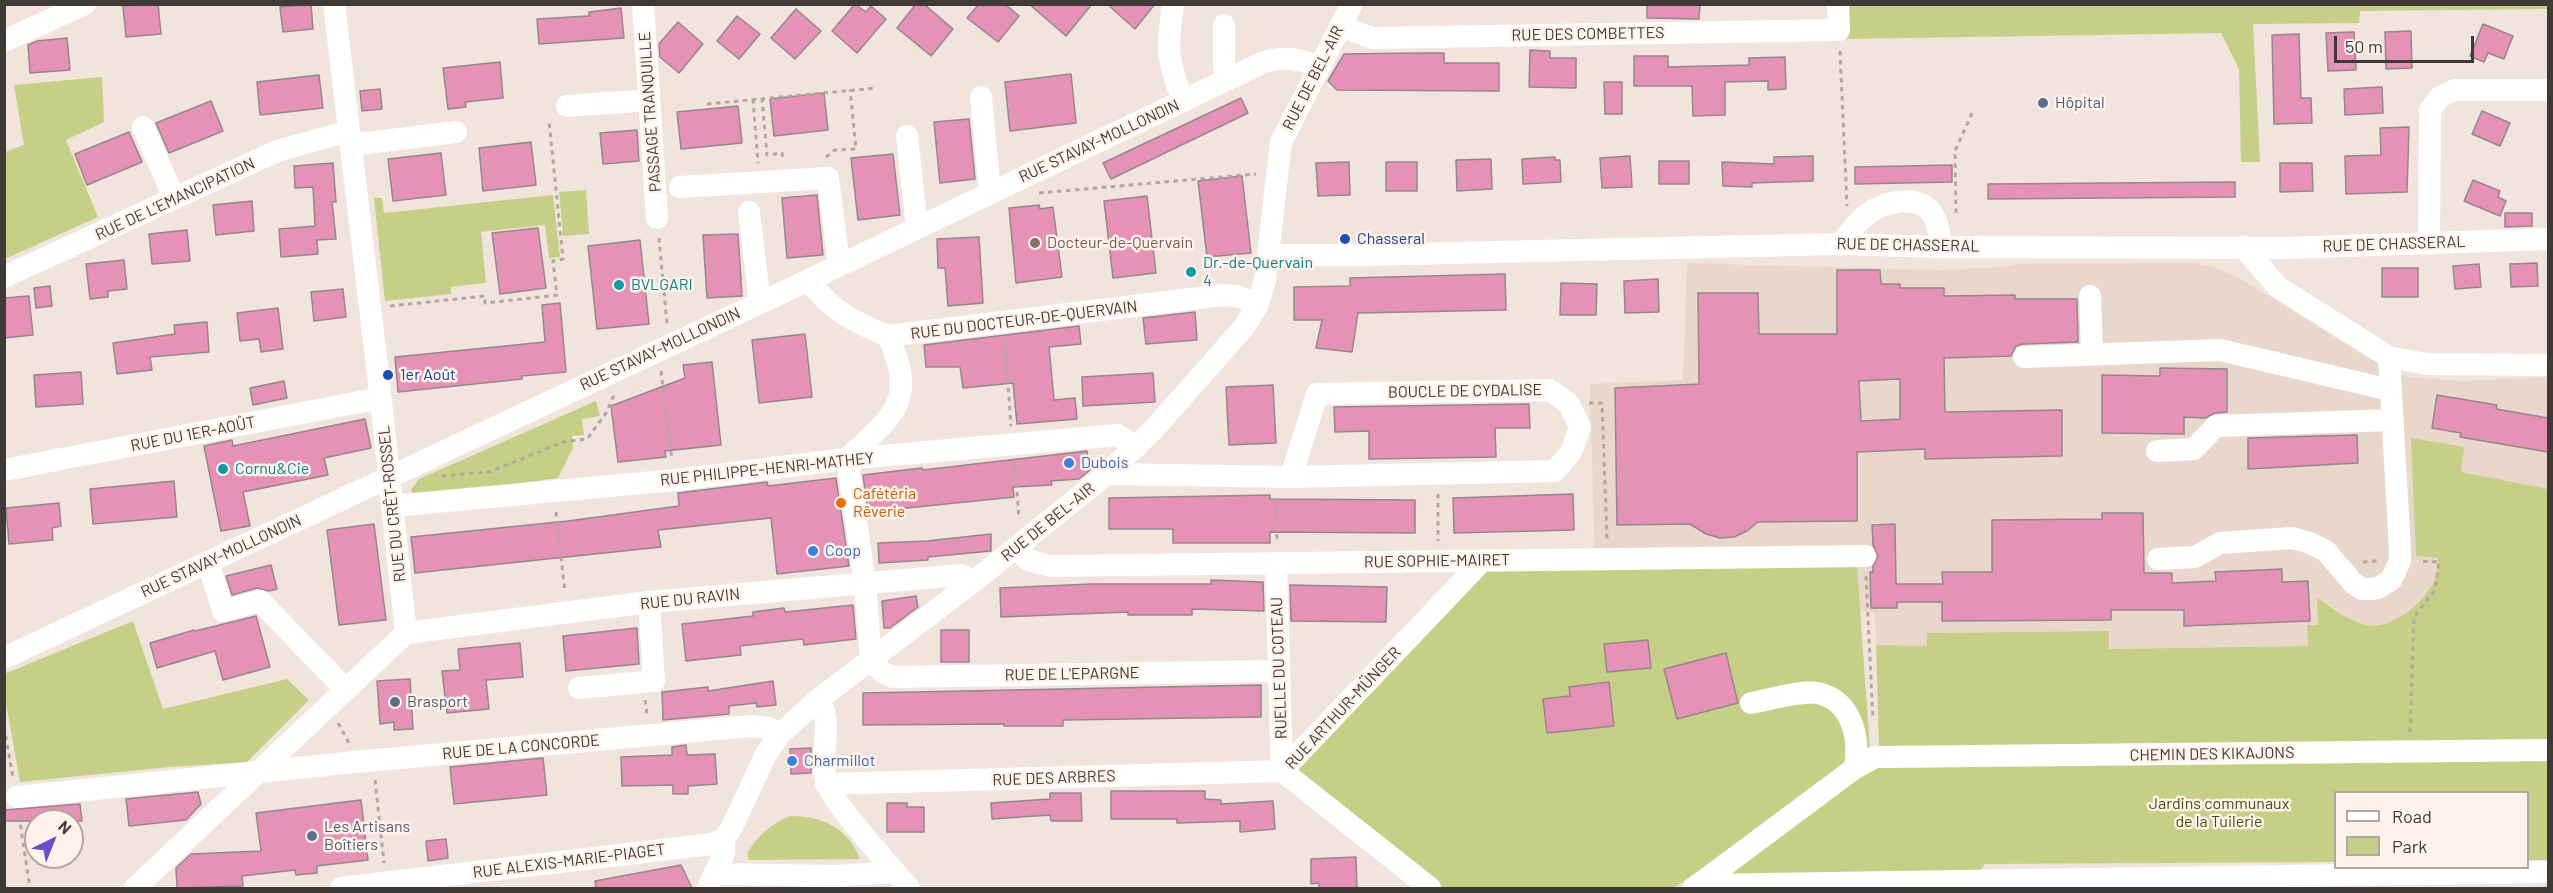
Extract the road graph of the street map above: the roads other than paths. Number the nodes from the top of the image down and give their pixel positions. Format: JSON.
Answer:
{"nodes":[{"id":1,"x":85,"y":4,"type":"edge"},
{"id":2,"x":334,"y":4,"type":"edge"},
{"id":3,"x":1173,"y":4,"type":"edge"},
{"id":4,"x":1352,"y":4,"type":"edge"},
{"id":5,"x":1838,"y":4,"type":"edge"},
{"id":6,"x":650,"y":5,"type":"edge"},
{"id":7,"x":1224,"y":25,"type":"dead end"},
{"id":8,"x":1340,"y":26,"type":"junction"},
{"id":9,"x":4,"y":41,"type":"edge"},
{"id":10,"x":1318,"y":67,"type":"junction"},
{"id":11,"x":1229,"y":79,"type":"junction"},
{"id":12,"x":2548,"y":90,"type":"edge"},
{"id":13,"x":981,"y":97,"type":"dead end"},
{"id":14,"x":649,"y":100,"type":"junction"},
{"id":15,"x":1184,"y":100,"type":"junction"},
{"id":16,"x":567,"y":106,"type":"dead end"},
{"id":17,"x":143,"y":127,"type":"dead end"},
{"id":18,"x":456,"y":132,"type":"dead end"},
{"id":19,"x":907,"y":136,"type":"dead end"},
{"id":20,"x":350,"y":138,"type":"junction"},
{"id":21,"x":680,"y":187,"type":"dead end"},
{"id":22,"x":990,"y":193,"type":"junction"},
{"id":23,"x":174,"y":198,"type":"junction"},
{"id":24,"x":749,"y":212,"type":"dead end"},
{"id":25,"x":658,"y":224,"type":"road end"},
{"id":26,"x":917,"y":228,"type":"junction"},
{"id":27,"x":2548,"y":239,"type":"edge"},
{"id":28,"x":1840,"y":244,"type":"junction"},
{"id":29,"x":2429,"y":244,"type":"junction"},
{"id":30,"x":1941,"y":247,"type":"junction"},
{"id":31,"x":2243,"y":247,"type":"junction"},
{"id":32,"x":1268,"y":255,"type":"junction"},
{"id":33,"x":840,"y":265,"type":"junction"},
{"id":34,"x":4,"y":277,"type":"edge"},
{"id":35,"x":809,"y":280,"type":"junction"},
{"id":36,"x":2090,"y":296,"type":"dead end"},
{"id":37,"x":760,"y":303,"type":"junction"},
{"id":38,"x":1258,"y":304,"type":"junction"},
{"id":39,"x":888,"y":336,"type":"junction"},
{"id":40,"x":2092,"y":354,"type":"junction"},
{"id":41,"x":2024,"y":357,"type":"dead end"},
{"id":42,"x":2389,"y":357,"type":"junction"},
{"id":43,"x":2548,"y":365,"type":"edge"},
{"id":44,"x":2390,"y":390,"type":"junction"},
{"id":45,"x":381,"y":398,"type":"junction"},
{"id":46,"x":2392,"y":420,"type":"junction"},
{"id":47,"x":1137,"y":447,"type":"junction"},
{"id":48,"x":2157,"y":451,"type":"dead end"},
{"id":49,"x":848,"y":459,"type":"junction"},
{"id":50,"x":4,"y":470,"type":"edge"},
{"id":51,"x":1107,"y":474,"type":"junction"},
{"id":52,"x":1283,"y":477,"type":"junction"},
{"id":53,"x":389,"y":478,"type":"junction"},
{"id":54,"x":392,"y":506,"type":"junction"},
{"id":55,"x":1018,"y":536,"type":"junction"},
{"id":56,"x":1865,"y":556,"type":"road end"},
{"id":57,"x":2158,"y":559,"type":"dead end"},
{"id":58,"x":1483,"y":560,"type":"junction"},
{"id":59,"x":208,"y":562,"type":"junction"},
{"id":60,"x":1276,"y":565,"type":"junction"},
{"id":61,"x":973,"y":582,"type":"junction"},
{"id":62,"x":865,"y":583,"type":"junction"},
{"id":63,"x":649,"y":602,"type":"junction"},
{"id":64,"x":406,"y":633,"type":"junction"},
{"id":65,"x":4,"y":658,"type":"edge"},
{"id":66,"x":871,"y":660,"type":"junction"},
{"id":67,"x":1279,"y":671,"type":"junction"},
{"id":68,"x":579,"y":688,"type":"dead end"},
{"id":69,"x":346,"y":690,"type":"junction"},
{"id":70,"x":819,"y":699,"type":"junction"},
{"id":71,"x":1751,"y":703,"type":"dead end"},
{"id":72,"x":780,"y":734,"type":"junction"},
{"id":73,"x":2548,"y":750,"type":"edge"},
{"id":74,"x":1855,"y":768,"type":"junction"},
{"id":75,"x":261,"y":771,"type":"junction"},
{"id":76,"x":1282,"y":771,"type":"junction"},
{"id":77,"x":826,"y":784,"type":"junction"},
{"id":78,"x":17,"y":797,"type":"dead end"},
{"id":79,"x":724,"y":839,"type":"junction"},
{"id":80,"x":2548,"y":872,"type":"edge"},
{"id":81,"x":902,"y":880,"type":"edge"},
{"id":82,"x":711,"y":881,"type":"edge"},
{"id":83,"x":837,"y":882,"type":"edge"},
{"id":84,"x":1697,"y":886,"type":"edge"},
{"id":85,"x":135,"y":888,"type":"edge"},
{"id":86,"x":341,"y":888,"type":"edge"},
{"id":87,"x":1430,"y":888,"type":"edge"}],
"edges":[{"from":1,"to":9,"type":"street"},
{"from":2,"to":20,"type":"street","name":"RUE DU CRÊT-ROSSEL"},
{"from":3,"to":15,"type":"street"},
{"from":4,"to":8,"type":"street","name":"RUE DE BEL-AIR"},
{"from":5,"to":8,"type":"street","name":"RUE DES COMBETTES"},
{"from":6,"to":14,"type":"street","name":"PASSAGE TRANQUILLE"},
{"from":7,"to":11,"type":"street"},
{"from":8,"to":10,"type":"street","name":"RUE DE BEL-AIR"},
{"from":10,"to":11,"type":"street","name":"RUE STAVAY-MOLLONDIN"},
{"from":10,"to":32,"type":"street","name":"RUE DE BEL-AIR"},
{"from":11,"to":15,"type":"street","name":"RUE STAVAY-MOLLONDIN"},
{"from":12,"to":29,"type":"street"},
{"from":13,"to":22,"type":"street"},
{"from":14,"to":16,"type":"street"},
{"from":14,"to":25,"type":"street","name":"PASSAGE TRANQUILLE"},
{"from":15,"to":22,"type":"street","name":"RUE STAVAY-MOLLONDIN"},
{"from":17,"to":23,"type":"street"},
{"from":18,"to":20,"type":"street","name":"RUE DE L'EMANCIPATION"},
{"from":19,"to":26,"type":"street"},
{"from":20,"to":23,"type":"street","name":"RUE DE L'EMANCIPATION"},
{"from":20,"to":45,"type":"street","name":"RUE DU CRÊT-ROSSEL"},
{"from":21,"to":33,"type":"street"},
{"from":22,"to":26,"type":"street","name":"RUE STAVAY-MOLLONDIN"},
{"from":23,"to":34,"type":"street","name":"RUE DE L'EMANCIPATION"},
{"from":24,"to":37,"type":"street"},
{"from":26,"to":33,"type":"street","name":"RUE STAVAY-MOLLONDIN"},
{"from":27,"to":29,"type":"street","name":"RUE DE CHASSERAL"},
{"from":28,"to":30,"type":"street","name":"RUE DE CHASSERAL"},
{"from":28,"to":30,"type":"street"},
{"from":28,"to":32,"type":"street","name":"RUE DE CHASSERAL"},
{"from":29,"to":31,"type":"street","name":"RUE DE CHASSERAL"},
{"from":30,"to":31,"type":"street","name":"RUE DE CHASSERAL"},
{"from":31,"to":42,"type":"street"},
{"from":32,"to":38,"type":"street","name":"RUE DE BEL-AIR"},
{"from":33,"to":35,"type":"street","name":"RUE STAVAY-MOLLONDIN"},
{"from":35,"to":37,"type":"street","name":"RUE STAVAY-MOLLONDIN"},
{"from":35,"to":39,"type":"street","name":"RUE DU DOCTEUR-DE-QUERVAIN"},
{"from":36,"to":40,"type":"street"},
{"from":37,"to":53,"type":"street","name":"RUE STAVAY-MOLLONDIN"},
{"from":38,"to":39,"type":"street","name":"RUE DU DOCTEUR-DE-QUERVAIN"},
{"from":38,"to":47,"type":"street","name":"RUE DE BEL-AIR"},
{"from":39,"to":49,"type":"street"},
{"from":40,"to":41,"type":"street"},
{"from":40,"to":44,"type":"street"},
{"from":42,"to":43,"type":"street"},
{"from":42,"to":44,"type":"street"},
{"from":44,"to":46,"type":"street"},
{"from":45,"to":50,"type":"street","name":"RUE DU 1ER-AOÛT"},
{"from":45,"to":53,"type":"street","name":"RUE DU CRÊT-ROSSEL"},
{"from":46,"to":48,"type":"street"},
{"from":46,"to":57,"type":"street"},
{"from":47,"to":49,"type":"street","name":"RUE PHILIPPE-HENRI-MATHEY"},
{"from":47,"to":51,"type":"street","name":"RUE DE BEL-AIR"},
{"from":49,"to":54,"type":"street","name":"RUE PHILIPPE-HENRI-MATHEY"},
{"from":49,"to":62,"type":"street"},
{"from":51,"to":52,"type":"street","name":"BOUCLE DE CYDALISE"},
{"from":51,"to":55,"type":"street","name":"RUE DE BEL-AIR"},
{"from":52,"to":52,"type":"street","name":"BOUCLE DE CYDALISE"},
{"from":53,"to":54,"type":"street","name":"RUE DU CRÊT-ROSSEL"},
{"from":53,"to":59,"type":"street","name":"RUE STAVAY-MOLLONDIN"},
{"from":54,"to":64,"type":"street","name":"RUE DU CRÊT-ROSSEL"},
{"from":55,"to":60,"type":"street","name":"RUE SOPHIE-MAIRET"},
{"from":55,"to":61,"type":"street","name":"RUE DE BEL-AIR"},
{"from":56,"to":58,"type":"street","name":"RUE SOPHIE-MAIRET"},
{"from":58,"to":60,"type":"street","name":"RUE SOPHIE-MAIRET"},
{"from":58,"to":76,"type":"street","name":"RUE ARTHUR-MÜNGER"},
{"from":59,"to":65,"type":"street","name":"RUE STAVAY-MOLLONDIN"},
{"from":59,"to":69,"type":"street"},
{"from":60,"to":67,"type":"street","name":"RUELLE DU COTEAU"},
{"from":61,"to":62,"type":"street","name":"RUE DU RAVIN"},
{"from":61,"to":66,"type":"street","name":"RUE DE BEL-AIR"},
{"from":62,"to":63,"type":"street","name":"RUE DU RAVIN"},
{"from":62,"to":66,"type":"street"},
{"from":63,"to":64,"type":"street","name":"RUE DU RAVIN"},
{"from":63,"to":68,"type":"street"},
{"from":64,"to":69,"type":"street"},
{"from":66,"to":67,"type":"street","name":"RUE DE L'EPARGNE"},
{"from":66,"to":70,"type":"street","name":"RUE DE BEL-AIR"},
{"from":67,"to":76,"type":"street","name":"RUELLE DU COTEAU"},
{"from":69,"to":75,"type":"street"},
{"from":70,"to":72,"type":"street","name":"RUE DE BEL-AIR"},
{"from":70,"to":77,"type":"street"},
{"from":71,"to":74,"type":"street"},
{"from":72,"to":75,"type":"street","name":"RUE DE LA CONCORDE"},
{"from":72,"to":79,"type":"street","name":"RUE DE BEL-AIR"},
{"from":73,"to":74,"type":"street","name":"CHEMIN DES KIKAJONS"},
{"from":74,"to":84,"type":"street"},
{"from":75,"to":78,"type":"street","name":"RUE DE LA CONCORDE"},
{"from":75,"to":85,"type":"street"},
{"from":76,"to":77,"type":"street","name":"RUE DES ARBRES"},
{"from":76,"to":87,"type":"street","name":"RUE ARTHUR-MÜNGER"},
{"from":77,"to":81,"type":"street"},
{"from":79,"to":82,"type":"street","name":"RUE DE BEL-AIR"},
{"from":79,"to":86,"type":"street","name":"RUE ALEXIS-MARIE-PIAGET"},
{"from":80,"to":84,"type":"street"},
{"from":81,"to":83,"type":"street"},
{"from":82,"to":83,"type":"street"}]}
